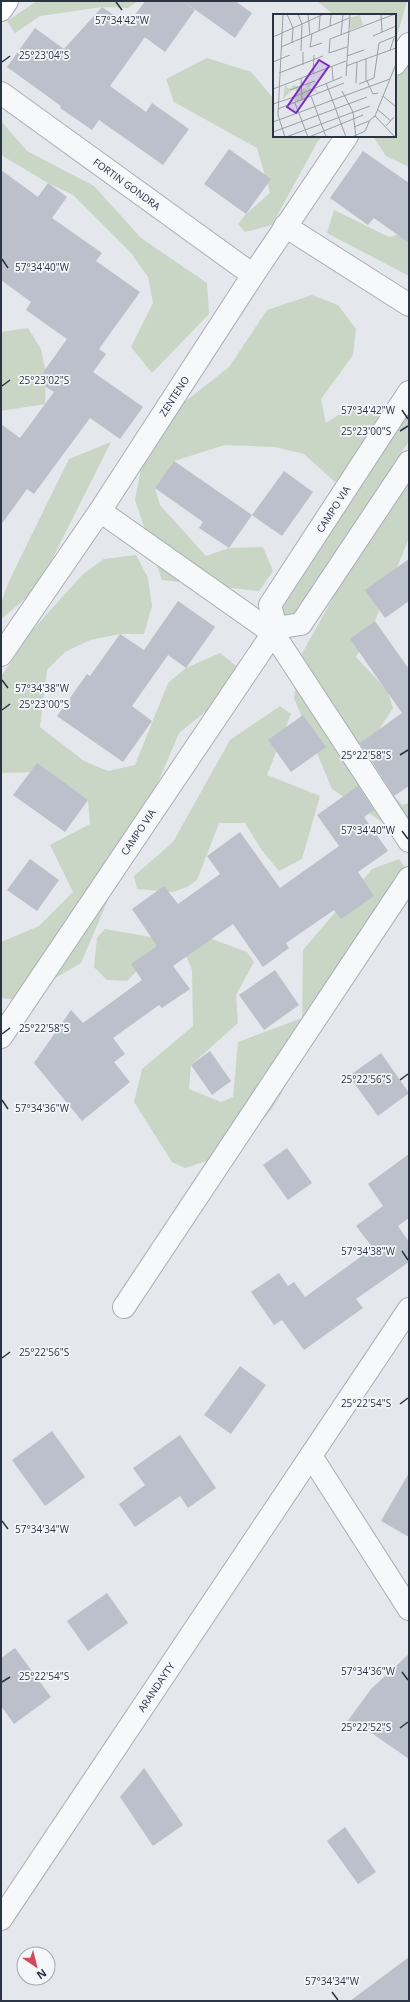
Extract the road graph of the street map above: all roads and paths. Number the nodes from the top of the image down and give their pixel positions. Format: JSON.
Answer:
{"nodes":[{"id":1,"x":7,"y":1,"type":"edge"},
{"id":2,"x":1,"y":10,"type":"edge"},
{"id":3,"x":409,"y":44,"type":"edge"},
{"id":4,"x":396,"y":63,"type":"edge"},
{"id":5,"x":1,"y":93,"type":"edge"},
{"id":6,"x":345,"y":137,"type":"edge"},
{"id":7,"x":285,"y":226,"type":"junction"},
{"id":8,"x":253,"y":275,"type":"junction"},
{"id":9,"x":409,"y":305,"type":"edge"},
{"id":10,"x":409,"y":392,"type":"edge"},
{"id":11,"x":409,"y":462,"type":"edge"},
{"id":12,"x":100,"y":511,"type":"junction"},
{"id":13,"x":275,"y":631,"type":"junction"},
{"id":14,"x":1,"y":655,"type":"edge"},
{"id":15,"x":409,"y":841,"type":"edge"},
{"id":16,"x":409,"y":878,"type":"edge"},
{"id":17,"x":3,"y":1030,"type":"edge"},
{"id":18,"x":124,"y":1306,"type":"dead end"},
{"id":19,"x":409,"y":1309,"type":"edge"},
{"id":20,"x":311,"y":1456,"type":"junction"},
{"id":21,"x":409,"y":1609,"type":"edge"},
{"id":22,"x":1,"y":1919,"type":"edge"}],
"edges":[{"from":1,"to":2,"type":"street"},
{"from":3,"to":4,"type":"street"},
{"from":5,"to":8,"type":"street","name":"FORTIN GONDRA"},
{"from":6,"to":7,"type":"street","name":"ZENTENO"},
{"from":7,"to":8,"type":"street","name":"ZENTENO"},
{"from":7,"to":9,"type":"street"},
{"from":8,"to":12,"type":"street","name":"ZENTENO"},
{"from":10,"to":13,"type":"street","name":"CAMPO VIA"},
{"from":11,"to":13,"type":"street"},
{"from":12,"to":13,"type":"street"},
{"from":12,"to":14,"type":"street","name":"ZENTENO"},
{"from":13,"to":15,"type":"street"},
{"from":13,"to":17,"type":"street","name":"CAMPO VIA"},
{"from":16,"to":18,"type":"street"},
{"from":19,"to":20,"type":"street","name":"ARANDAYTY"},
{"from":20,"to":21,"type":"street"},
{"from":20,"to":22,"type":"street","name":"ARANDAYTY"}]}
